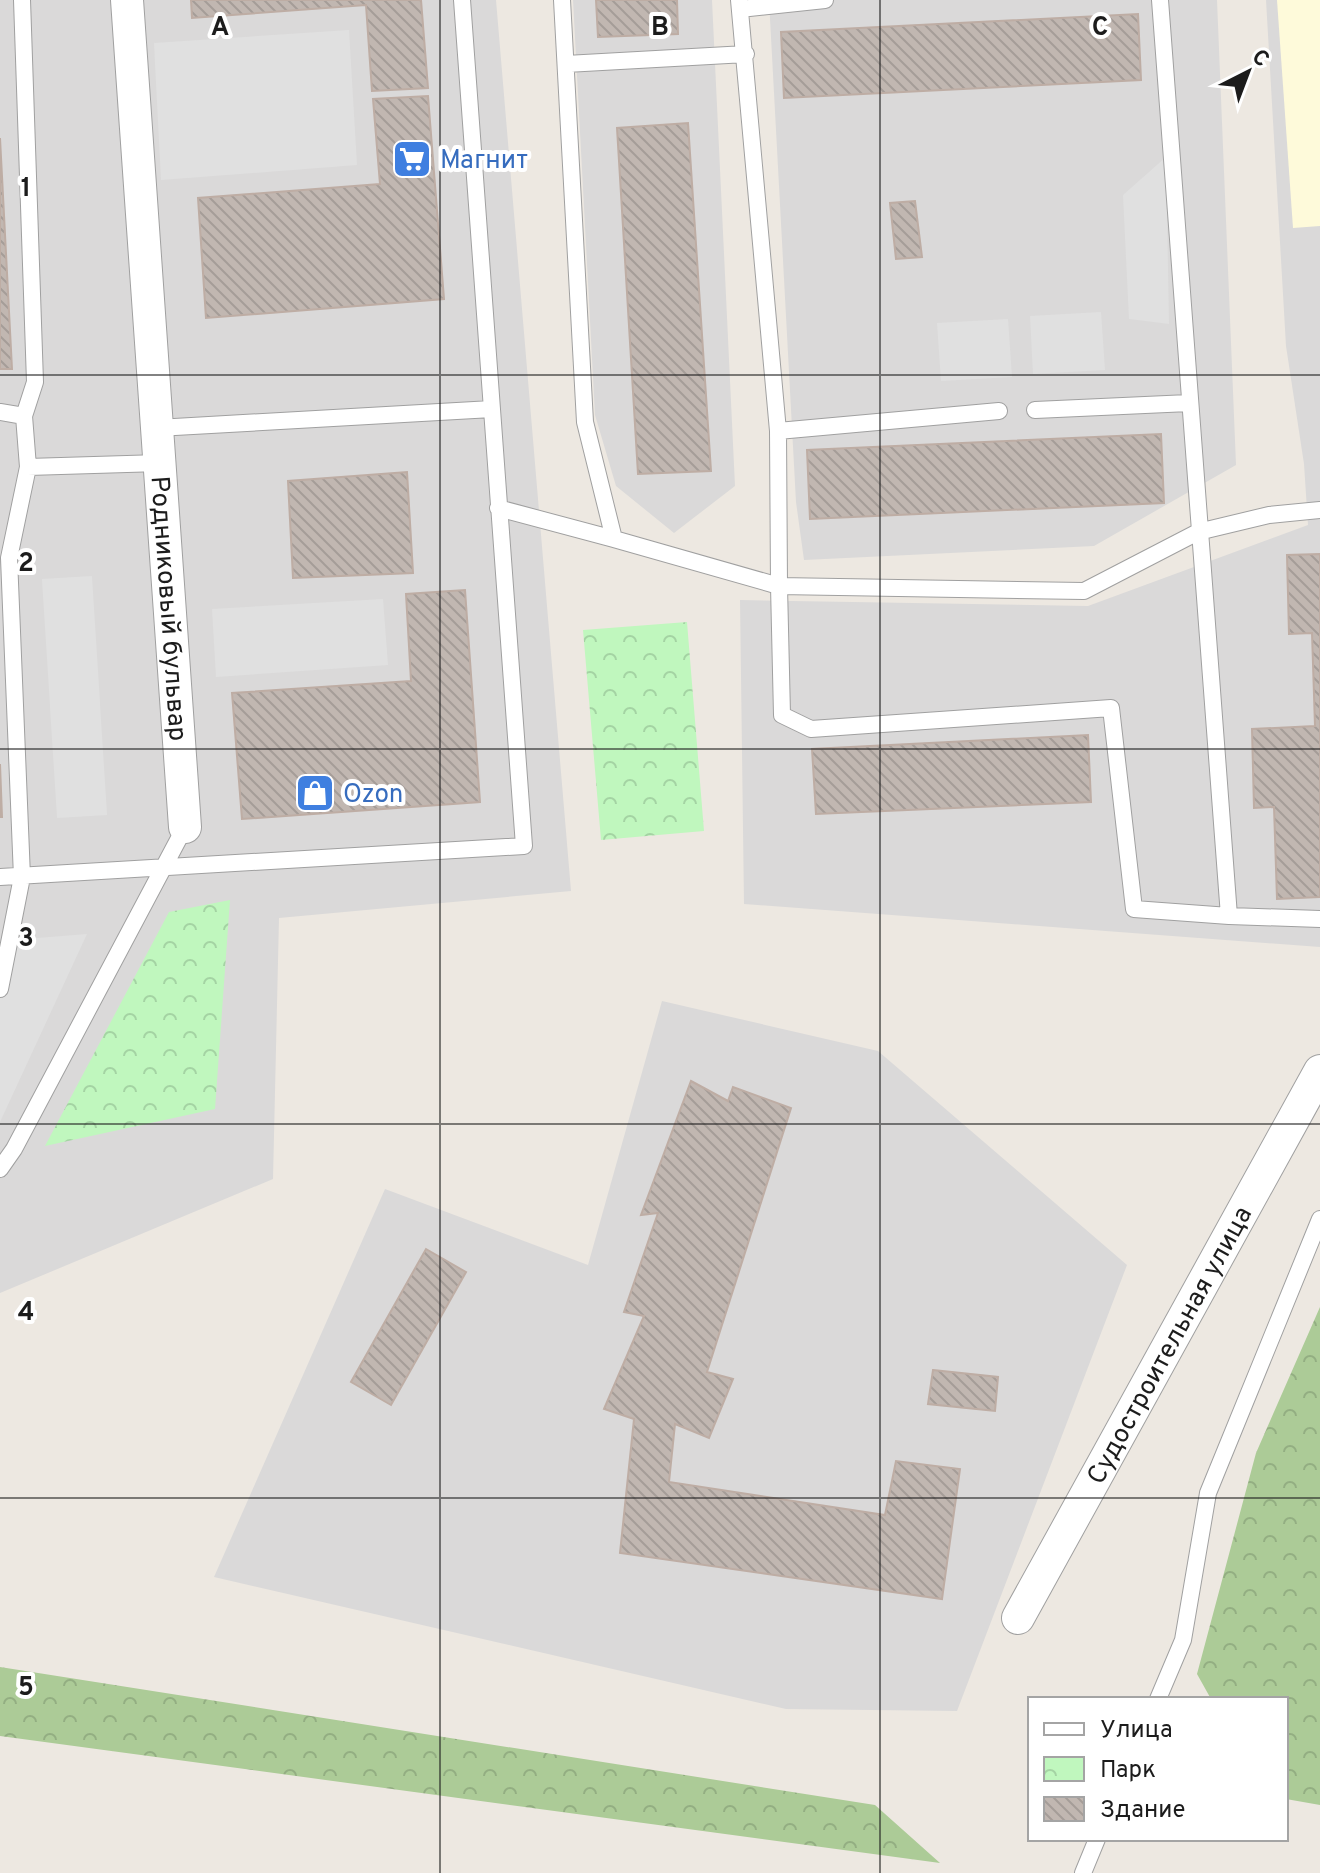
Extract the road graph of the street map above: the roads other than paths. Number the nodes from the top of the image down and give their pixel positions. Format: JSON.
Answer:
{"nodes":[{"id":1,"x":22,"y":0,"type":"edge"},
{"id":2,"x":127,"y":0,"type":"edge"},
{"id":3,"x":462,"y":0,"type":"edge"},
{"id":4,"x":562,"y":0,"type":"edge"},
{"id":5,"x":825,"y":0,"type":"edge"},
{"id":6,"x":1160,"y":0,"type":"edge"},
{"id":7,"x":740,"y":4,"type":"edge"},
{"id":8,"x":746,"y":54,"type":"junction"},
{"id":9,"x":566,"y":64,"type":"junction"},
{"id":10,"x":1189,"y":403,"type":"junction"},
{"id":11,"x":492,"y":409,"type":"junction"},
{"id":12,"x":1035,"y":410,"type":"dead end"},
{"id":13,"x":999,"y":411,"type":"dead end"},
{"id":14,"x":0,"y":412,"type":"edge"},
{"id":15,"x":24,"y":416,"type":"junction"},
{"id":16,"x":157,"y":428,"type":"junction"},
{"id":17,"x":778,"y":431,"type":"junction"},
{"id":18,"x":160,"y":463,"type":"junction"},
{"id":19,"x":28,"y":467,"type":"junction"},
{"id":20,"x":498,"y":508,"type":"junction"},
{"id":21,"x":1320,"y":510,"type":"edge"},
{"id":22,"x":1198,"y":532,"type":"junction"},
{"id":23,"x":614,"y":539,"type":"junction"},
{"id":24,"x":4,"y":558,"type":"edge"},
{"id":25,"x":779,"y":586,"type":"junction"},
{"id":26,"x":185,"y":827,"type":"joint"},
{"id":27,"x":164,"y":867,"type":"junction"},
{"id":28,"x":0,"y":877,"type":"edge"},
{"id":29,"x":22,"y":877,"type":"junction"},
{"id":30,"x":1229,"y":916,"type":"junction"},
{"id":31,"x":1320,"y":919,"type":"edge"},
{"id":32,"x":0,"y":989,"type":"edge"},
{"id":33,"x":1320,"y":1071,"type":"edge"},
{"id":34,"x":0,"y":1169,"type":"edge"},
{"id":35,"x":1320,"y":1219,"type":"edge"},
{"id":36,"x":1018,"y":1618,"type":"dead end"},
{"id":37,"x":1159,"y":1697,"type":"edge"},
{"id":38,"x":1096,"y":1841,"type":"edge"},
{"id":39,"x":1084,"y":1869,"type":"edge"}],
"edges":[{"from":1,"to":15,"type":"lane"},
{"from":2,"to":16,"type":"street","name":"Родниковый бульвар"},
{"from":3,"to":11,"type":"lane"},
{"from":4,"to":9,"type":"lane"},
{"from":5,"to":7,"type":"lane"},
{"from":6,"to":10,"type":"lane"},
{"from":7,"to":8,"type":"lane"},
{"from":8,"to":9,"type":"lane"},
{"from":8,"to":17,"type":"lane"},
{"from":9,"to":23,"type":"lane"},
{"from":10,"to":12,"type":"lane"},
{"from":10,"to":22,"type":"lane"},
{"from":11,"to":16,"type":"lane"},
{"from":11,"to":20,"type":"lane"},
{"from":13,"to":17,"type":"lane"},
{"from":14,"to":15,"type":"lane"},
{"from":15,"to":19,"type":"lane"},
{"from":16,"to":18,"type":"street","name":"Родниковый бульвар"},
{"from":17,"to":25,"type":"lane"},
{"from":18,"to":19,"type":"lane"},
{"from":18,"to":26,"type":"street","name":"Родниковый бульвар"},
{"from":19,"to":24,"type":"lane"},
{"from":20,"to":23,"type":"lane"},
{"from":20,"to":27,"type":"lane"},
{"from":21,"to":22,"type":"lane"},
{"from":22,"to":25,"type":"lane"},
{"from":22,"to":30,"type":"lane"},
{"from":23,"to":25,"type":"lane"},
{"from":24,"to":29,"type":"lane"},
{"from":25,"to":30,"type":"lane"},
{"from":26,"to":27,"type":"lane","name":"Родниковый бульвар"},
{"from":27,"to":29,"type":"lane"},
{"from":27,"to":34,"type":"lane","name":"Родниковый бульвар"},
{"from":28,"to":29,"type":"lane"},
{"from":29,"to":32,"type":"lane"},
{"from":30,"to":31,"type":"lane"},
{"from":33,"to":36,"type":"street","name":"Судостроительная улица"},
{"from":35,"to":37,"type":"lane"},
{"from":38,"to":39,"type":"lane"}]}
